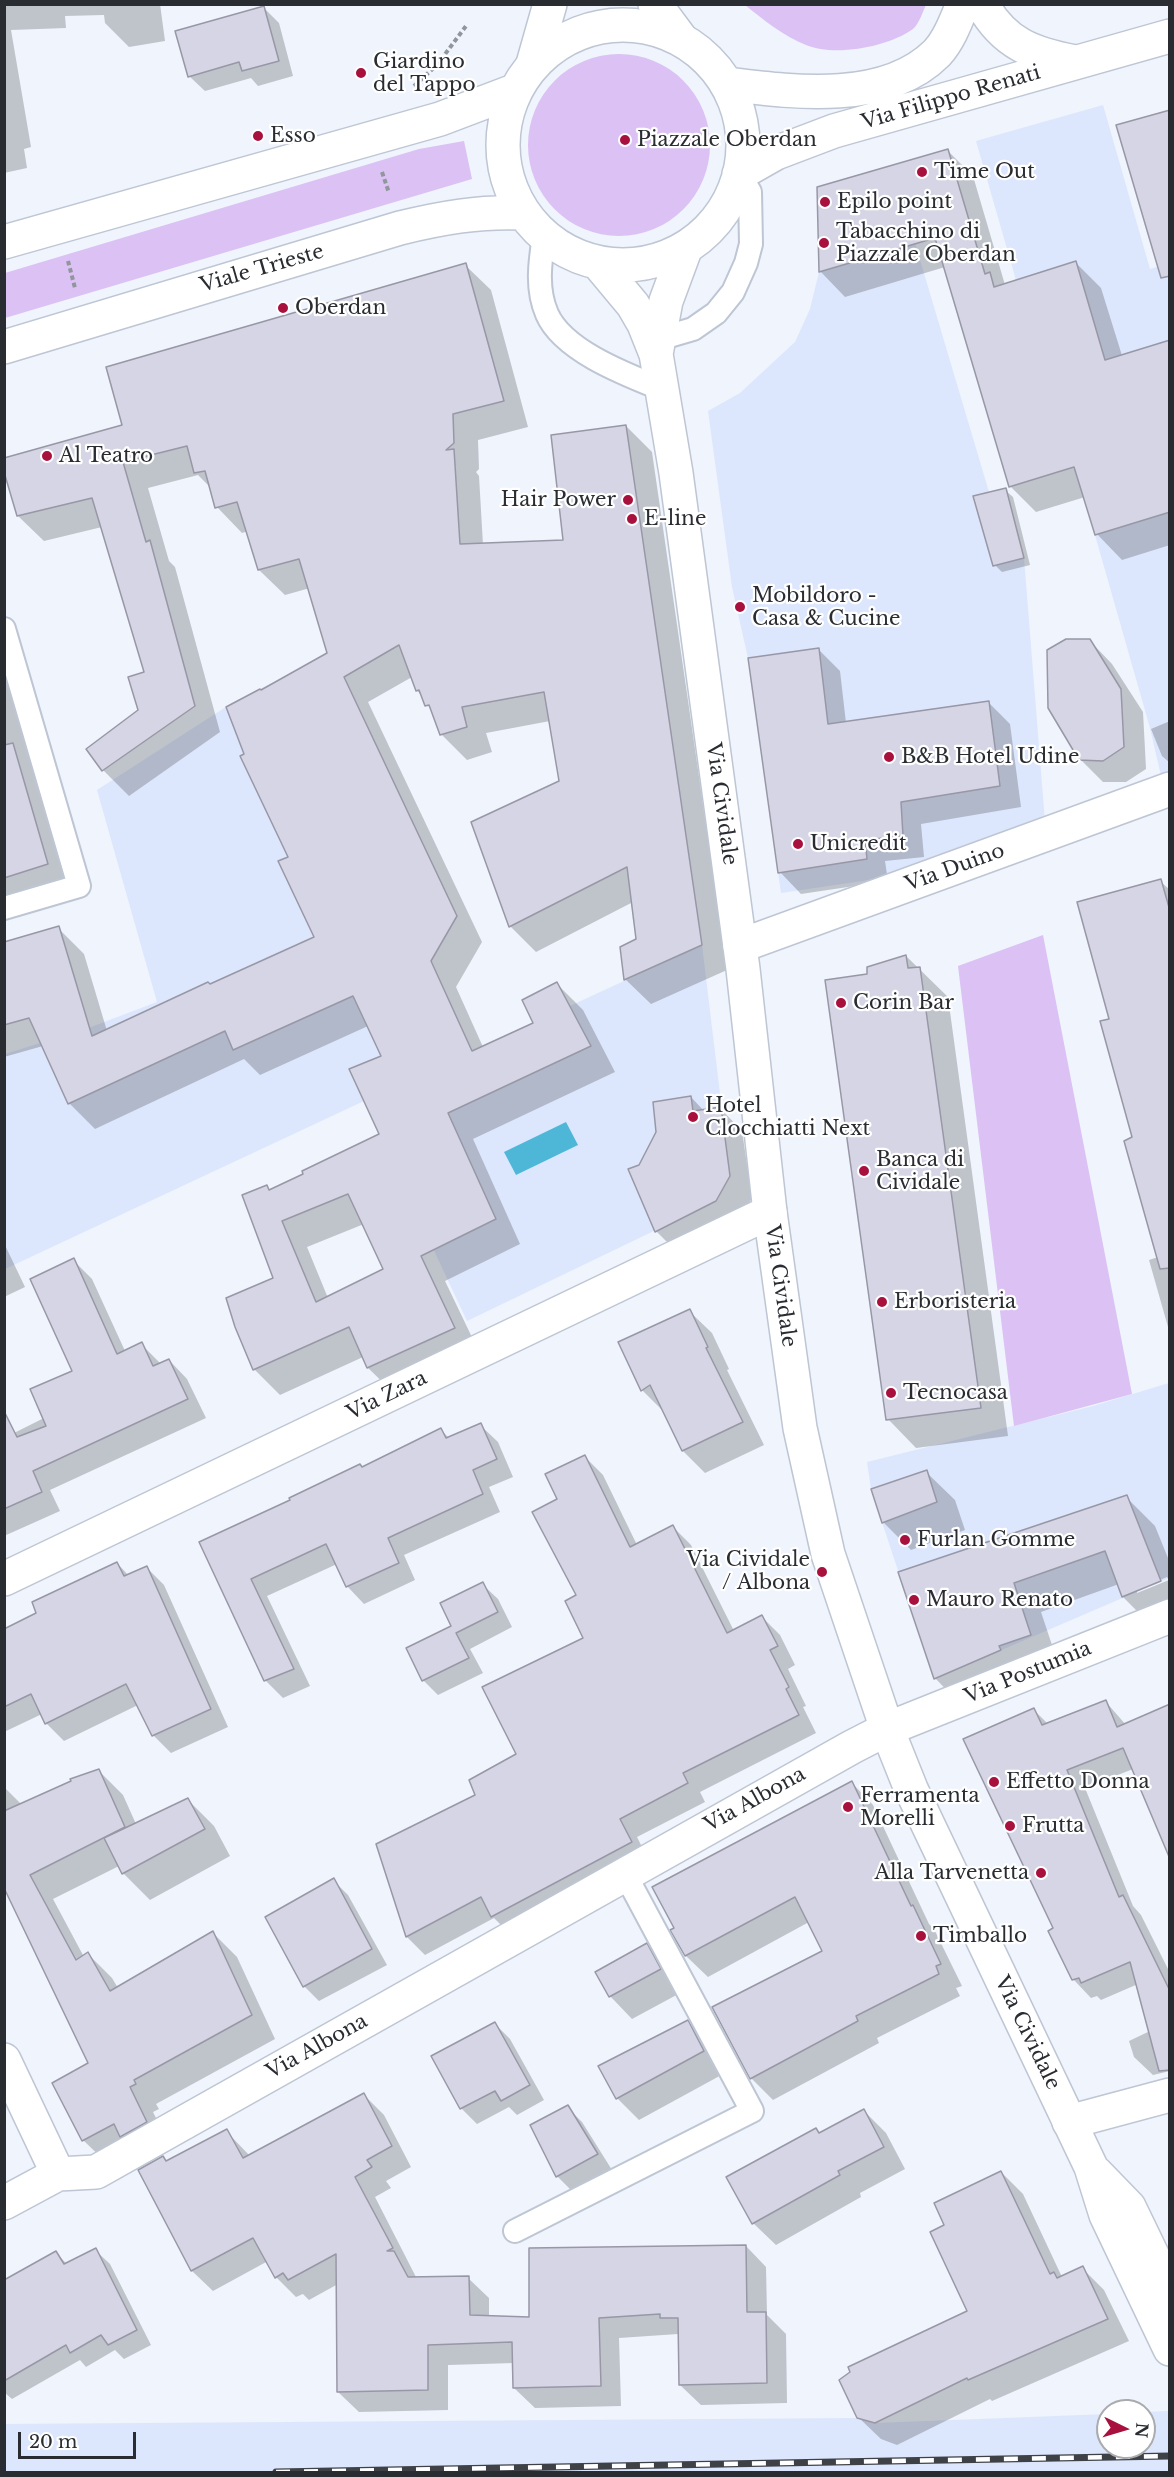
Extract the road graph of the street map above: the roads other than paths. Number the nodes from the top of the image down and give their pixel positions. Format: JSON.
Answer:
{"nodes":[{"id":1,"x":550,"y":4,"type":"edge"},
{"id":2,"x":655,"y":4,"type":"edge"},
{"id":3,"x":963,"y":4,"type":"edge"},
{"id":4,"x":982,"y":4,"type":"edge"},
{"id":5,"x":1170,"y":36,"type":"edge"},
{"id":6,"x":681,"y":39,"type":"junction"},
{"id":7,"x":1077,"y":62,"type":"junction"},
{"id":8,"x":533,"y":64,"type":"junction"},
{"id":9,"x":727,"y":84,"type":"junction"},
{"id":10,"x":514,"y":91,"type":"junction"},
{"id":11,"x":739,"y":174,"type":"junction"},
{"id":12,"x":533,"y":225,"type":"junction"},
{"id":13,"x":4,"y":242,"type":"edge"},
{"id":14,"x":686,"y":247,"type":"junction"},
{"id":15,"x":598,"y":263,"type":"junction"},
{"id":16,"x":4,"y":347,"type":"edge"},
{"id":17,"x":658,"y":347,"type":"junction"},
{"id":18,"x":662,"y":389,"type":"junction"},
{"id":19,"x":4,"y":628,"type":"edge"},
{"id":20,"x":1170,"y":789,"type":"edge"},
{"id":21,"x":4,"y":908,"type":"edge"},
{"id":22,"x":740,"y":946,"type":"junction"},
{"id":23,"x":770,"y":1212,"type":"junction"},
{"id":24,"x":4,"y":1579,"type":"edge"},
{"id":25,"x":1170,"y":1616,"type":"edge"},
{"id":26,"x":887,"y":1729,"type":"junction"},
{"id":27,"x":625,"y":1874,"type":"junction"},
{"id":28,"x":4,"y":2060,"type":"edge"},
{"id":29,"x":1170,"y":2096,"type":"edge"},
{"id":30,"x":1069,"y":2122,"type":"junction"},
{"id":31,"x":1090,"y":2167,"type":"junction"},
{"id":32,"x":58,"y":2174,"type":"junction"},
{"id":33,"x":4,"y":2203,"type":"edge"},
{"id":34,"x":515,"y":2231,"type":"dead end"},
{"id":35,"x":1170,"y":2292,"type":"edge"},
{"id":36,"x":1170,"y":2349,"type":"edge"}],
"edges":[{"from":1,"to":8,"type":"main road"},
{"from":2,"to":6,"type":"main road"},
{"from":3,"to":9,"type":"main road"},
{"from":4,"to":7,"type":"main road"},
{"from":5,"to":7,"type":"main road","name":"Via Filippo Renati"},
{"from":6,"to":8,"type":"main road"},
{"from":6,"to":9,"type":"main road"},
{"from":7,"to":11,"type":"main road","name":"Via Filippo Renati"},
{"from":8,"to":10,"type":"main road"},
{"from":9,"to":11,"type":"main road"},
{"from":10,"to":12,"type":"main road"},
{"from":10,"to":13,"type":"main road"},
{"from":11,"to":14,"type":"main road"},
{"from":11,"to":17,"type":"lane"},
{"from":12,"to":15,"type":"main road"},
{"from":12,"to":16,"type":"main road","name":"Viale Trieste"},
{"from":12,"to":18,"type":"lane"},
{"from":14,"to":15,"type":"main road"},
{"from":14,"to":17,"type":"main road"},
{"from":15,"to":17,"type":"main road"},
{"from":17,"to":18,"type":"main road","name":"Via Cividale"},
{"from":18,"to":22,"type":"main road","name":"Via Cividale"},
{"from":19,"to":21,"type":"lane"},
{"from":20,"to":22,"type":"main road","name":"Via Duino"},
{"from":22,"to":23,"type":"main road","name":"Via Cividale"},
{"from":23,"to":24,"type":"main road","name":"Via Zara"},
{"from":23,"to":26,"type":"main road","name":"Via Cividale"},
{"from":25,"to":26,"type":"main road","name":"Via Postumia"},
{"from":26,"to":27,"type":"main road","name":"Via Albona"},
{"from":26,"to":30,"type":"main road","name":"Via Cividale"},
{"from":27,"to":32,"type":"main road","name":"Via Albona"},
{"from":27,"to":34,"type":"lane"},
{"from":28,"to":32,"type":"main road"},
{"from":29,"to":30,"type":"main road"},
{"from":30,"to":31,"type":"main road","name":"Via Cividale"},
{"from":31,"to":35,"type":"main road","name":"Via Cividale"},
{"from":31,"to":36,"type":"main road","name":"Via Cividale"},
{"from":32,"to":33,"type":"main road","name":"Via Albona"}]}
